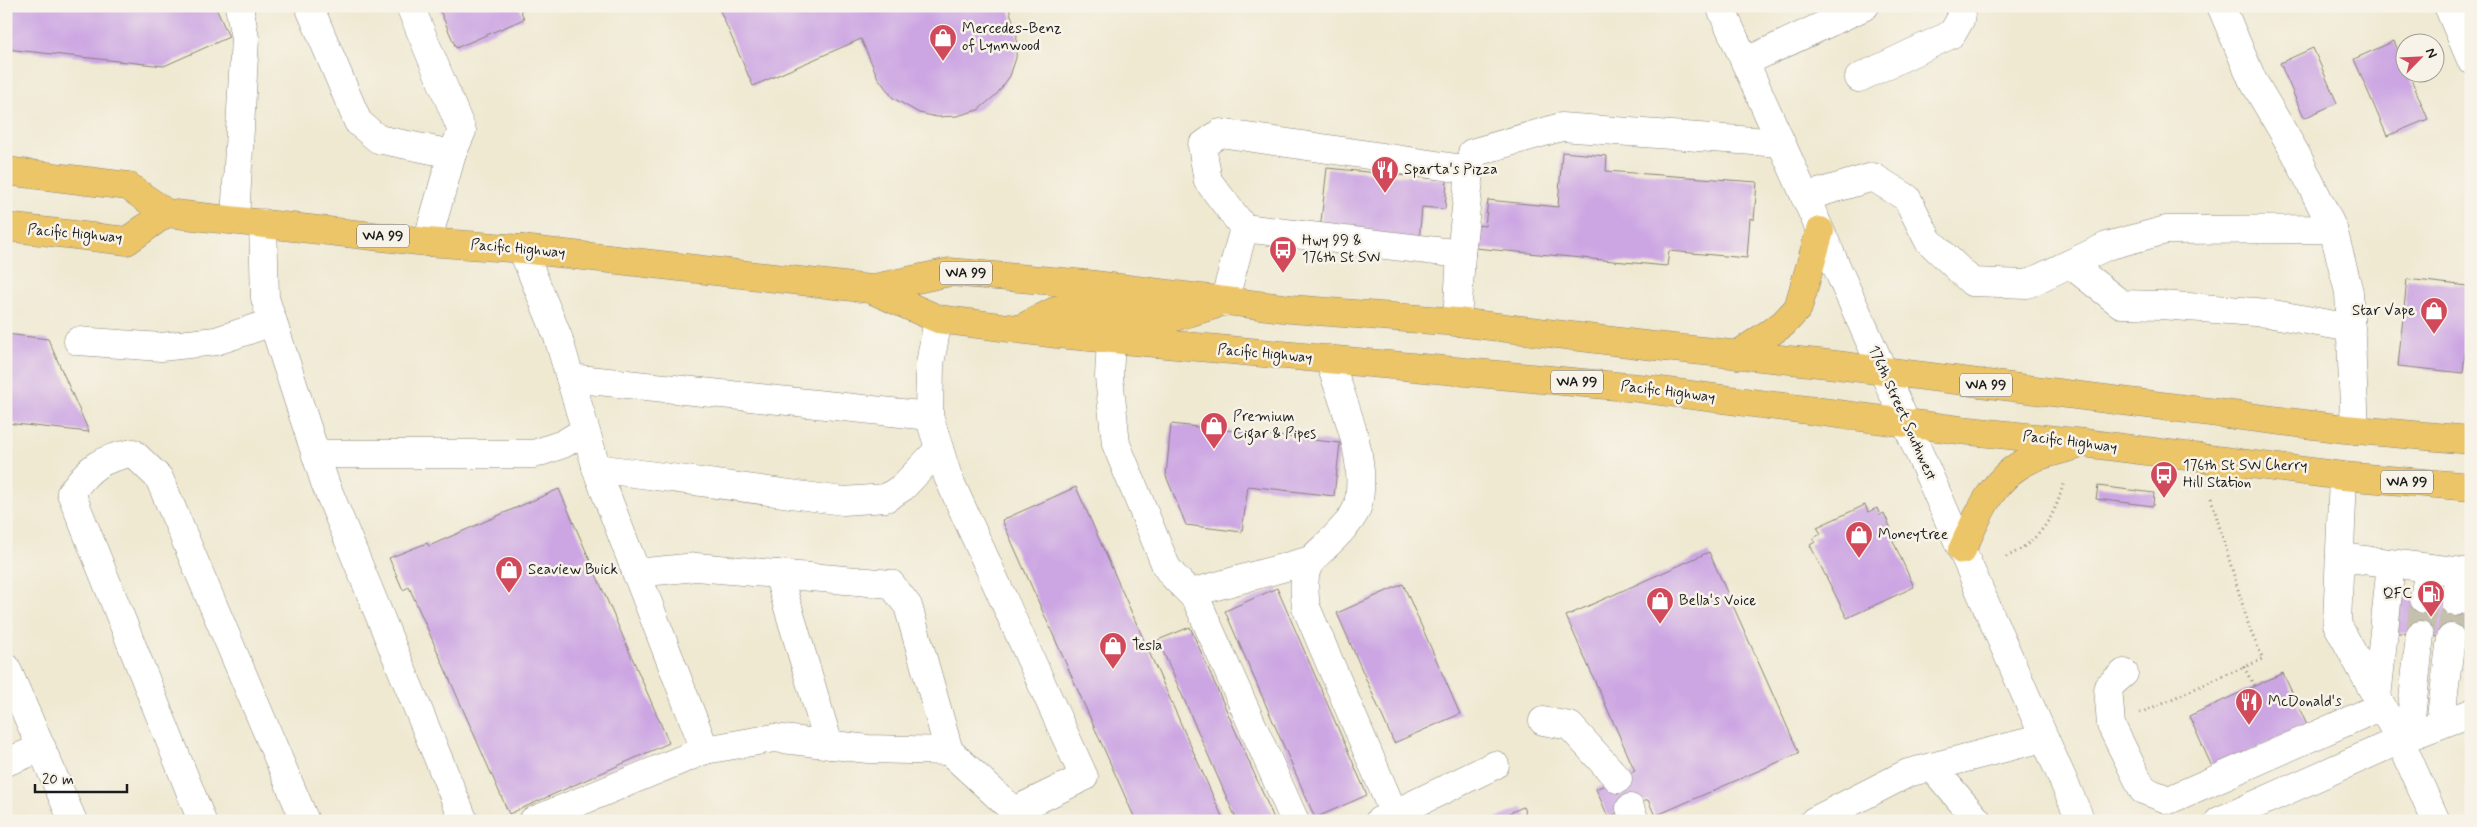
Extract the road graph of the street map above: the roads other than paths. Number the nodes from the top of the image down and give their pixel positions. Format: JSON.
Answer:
{"nodes":[{"id":1,"x":239,"y":6,"type":"edge"},
{"id":2,"x":309,"y":6,"type":"edge"},
{"id":3,"x":410,"y":6,"type":"edge"},
{"id":4,"x":1720,"y":6,"type":"edge"},
{"id":5,"x":1865,"y":6,"type":"edge"},
{"id":6,"x":1962,"y":6,"type":"edge"},
{"id":7,"x":2220,"y":6,"type":"edge"},
{"id":8,"x":2448,"y":6,"type":"edge"},
{"id":9,"x":2471,"y":60,"type":"edge"},
{"id":10,"x":1745,"y":62,"type":"junction"},
{"id":11,"x":1859,"y":78,"type":"dead end"},
{"id":12,"x":1781,"y":144,"type":"junction"},
{"id":13,"x":452,"y":154,"type":"junction"},
{"id":14,"x":1470,"y":170,"type":"junction"},
{"id":15,"x":6,"y":171,"type":"edge"},
{"id":16,"x":1805,"y":197,"type":"junction"},
{"id":17,"x":166,"y":213,"type":"junction"},
{"id":18,"x":235,"y":220,"type":"junction"},
{"id":19,"x":263,"y":223,"type":"junction"},
{"id":20,"x":6,"y":227,"type":"edge"},
{"id":21,"x":1244,"y":228,"type":"junction"},
{"id":22,"x":2333,"y":229,"type":"junction"},
{"id":23,"x":1820,"y":230,"type":"junction"},
{"id":24,"x":427,"y":242,"type":"junction"},
{"id":25,"x":522,"y":249,"type":"junction"},
{"id":26,"x":1461,"y":254,"type":"junction"},
{"id":27,"x":2070,"y":264,"type":"junction"},
{"id":28,"x":870,"y":289,"type":"junction"},
{"id":29,"x":1224,"y":302,"type":"junction"},
{"id":30,"x":938,"y":319,"type":"junction"},
{"id":31,"x":272,"y":322,"type":"junction"},
{"id":32,"x":1458,"y":322,"type":"junction"},
{"id":33,"x":2351,"y":328,"type":"junction"},
{"id":34,"x":1020,"y":329,"type":"junction"},
{"id":35,"x":1111,"y":338,"type":"junction"},
{"id":36,"x":78,"y":341,"type":"dead end"},
{"id":37,"x":1737,"y":355,"type":"junction"},
{"id":38,"x":1329,"y":359,"type":"junction"},
{"id":39,"x":1884,"y":373,"type":"junction"},
{"id":40,"x":570,"y":378,"type":"junction"},
{"id":41,"x":929,"y":416,"type":"junction"},
{"id":42,"x":1906,"y":422,"type":"junction"},
{"id":43,"x":2355,"y":430,"type":"junction"},
{"id":44,"x":585,"y":431,"type":"junction"},
{"id":45,"x":2471,"y":440,"type":"edge"},
{"id":46,"x":2084,"y":443,"type":"junction"},
{"id":47,"x":939,"y":449,"type":"junction"},
{"id":48,"x":316,"y":454,"type":"junction"},
{"id":49,"x":596,"y":468,"type":"junction"},
{"id":50,"x":2344,"y":476,"type":"junction"},
{"id":51,"x":2471,"y":487,"type":"edge"},
{"id":52,"x":1962,"y":550,"type":"junction"},
{"id":53,"x":2340,"y":557,"type":"junction"},
{"id":54,"x":1311,"y":560,"type":"junction"},
{"id":55,"x":2391,"y":564,"type":"junction"},
{"id":56,"x":2429,"y":568,"type":"junction"},
{"id":57,"x":2465,"y":572,"type":"edge"},
{"id":58,"x":636,"y":573,"type":"junction"},
{"id":59,"x":778,"y":574,"type":"junction"},
{"id":60,"x":1191,"y":593,"type":"junction"},
{"id":61,"x":2424,"y":599,"type":"tunnel mouth"},
{"id":62,"x":2455,"y":602,"type":"tunnel mouth"},
{"id":63,"x":2420,"y":635,"type":"tunnel mouth"},
{"id":64,"x":2451,"y":638,"type":"tunnel mouth"},
{"id":65,"x":6,"y":667,"type":"edge"},
{"id":66,"x":2124,"y":673,"type":"dead end"},
{"id":67,"x":2379,"y":702,"type":"junction"},
{"id":68,"x":2471,"y":712,"type":"edge"},
{"id":69,"x":1543,"y":721,"type":"dead end"},
{"id":70,"x":2440,"y":724,"type":"junction"},
{"id":71,"x":2044,"y":738,"type":"junction"},
{"id":72,"x":2404,"y":738,"type":"junction"},
{"id":73,"x":829,"y":745,"type":"junction"},
{"id":74,"x":42,"y":748,"type":"junction"},
{"id":75,"x":705,"y":750,"type":"junction"},
{"id":76,"x":949,"y":751,"type":"junction"},
{"id":77,"x":6,"y":762,"type":"edge"},
{"id":78,"x":1495,"y":766,"type":"dead end"},
{"id":79,"x":1932,"y":767,"type":"junction"},
{"id":80,"x":1618,"y":779,"type":"dead end"},
{"id":81,"x":1387,"y":817,"type":"edge"},
{"id":82,"x":73,"y":821,"type":"edge"},
{"id":83,"x":202,"y":821,"type":"edge"},
{"id":84,"x":305,"y":821,"type":"edge"},
{"id":85,"x":464,"y":821,"type":"edge"},
{"id":86,"x":533,"y":821,"type":"edge"},
{"id":87,"x":1295,"y":821,"type":"edge"},
{"id":88,"x":1814,"y":821,"type":"edge"},
{"id":89,"x":1978,"y":821,"type":"edge"},
{"id":90,"x":2081,"y":821,"type":"edge"},
{"id":91,"x":2219,"y":821,"type":"edge"},
{"id":92,"x":2436,"y":821,"type":"edge"}],
"edges":[{"from":1,"to":18,"type":"street"},
{"from":2,"to":13,"type":"street"},
{"from":3,"to":13,"type":"street"},
{"from":4,"to":10,"type":"street","name":"176th Street Southwest"},
{"from":5,"to":10,"type":"street"},
{"from":6,"to":11,"type":"street"},
{"from":7,"to":22,"type":"street"},
{"from":8,"to":9,"type":"street"},
{"from":10,"to":12,"type":"street","name":"176th Street Southwest"},
{"from":12,"to":14,"type":"street"},
{"from":12,"to":16,"type":"street","name":"176th Street Southwest"},
{"from":13,"to":24,"type":"street"},
{"from":14,"to":21,"type":"street"},
{"from":14,"to":26,"type":"street"},
{"from":15,"to":17,"type":"highway","name":"Pacific Highway","number":"WA 99"},
{"from":16,"to":23,"type":"street","name":"176th Street Southwest"},
{"from":16,"to":27,"type":"street"},
{"from":17,"to":18,"type":"highway","name":"Pacific Highway","number":"WA 99"},
{"from":17,"to":20,"type":"highway","name":"Pacific Highway"},
{"from":18,"to":19,"type":"highway","name":"Pacific Highway","number":"WA 99"},
{"from":19,"to":24,"type":"highway","name":"Pacific Highway","number":"WA 99"},
{"from":19,"to":31,"type":"street"},
{"from":21,"to":26,"type":"street"},
{"from":21,"to":29,"type":"street"},
{"from":22,"to":27,"type":"street"},
{"from":22,"to":33,"type":"street"},
{"from":23,"to":37,"type":"highway"},
{"from":23,"to":39,"type":"street","name":"176th Street Southwest"},
{"from":24,"to":25,"type":"highway","name":"Pacific Highway","number":"WA 99"},
{"from":25,"to":28,"type":"highway","name":"Pacific Highway","number":"WA 99"},
{"from":25,"to":40,"type":"street"},
{"from":26,"to":32,"type":"street"},
{"from":27,"to":33,"type":"street"},
{"from":28,"to":29,"type":"highway","name":"Pacific Highway","number":"WA 99"},
{"from":28,"to":30,"type":"highway","name":"Pacific Highway","number":"WA 99"},
{"from":29,"to":32,"type":"highway","name":"Pacific Highway","number":"WA 99"},
{"from":29,"to":34,"type":"highway"},
{"from":30,"to":34,"type":"highway","name":"Pacific Highway","number":"WA 99"},
{"from":30,"to":41,"type":"street"},
{"from":31,"to":36,"type":"street"},
{"from":31,"to":48,"type":"street"},
{"from":32,"to":37,"type":"highway","name":"Pacific Highway","number":"WA 99"},
{"from":33,"to":43,"type":"street"},
{"from":34,"to":35,"type":"highway","name":"Pacific Highway","number":"WA 99"},
{"from":35,"to":38,"type":"highway","name":"Pacific Highway","number":"WA 99"},
{"from":35,"to":60,"type":"street"},
{"from":37,"to":39,"type":"highway","name":"Pacific Highway","number":"WA 99"},
{"from":38,"to":42,"type":"highway","name":"Pacific Highway","number":"WA 99"},
{"from":38,"to":54,"type":"street"},
{"from":39,"to":42,"type":"street","name":"176th Street Southwest"},
{"from":39,"to":43,"type":"highway","name":"Pacific Highway","number":"WA 99"},
{"from":40,"to":41,"type":"street"},
{"from":40,"to":44,"type":"street"},
{"from":41,"to":47,"type":"street"},
{"from":42,"to":46,"type":"highway","name":"Pacific Highway","number":"WA 99"},
{"from":42,"to":52,"type":"street","name":"176th Street Southwest"},
{"from":43,"to":45,"type":"highway","name":"Pacific Highway","number":"WA 99"},
{"from":44,"to":48,"type":"street"},
{"from":44,"to":49,"type":"street"},
{"from":46,"to":50,"type":"highway","name":"Pacific Highway","number":"WA 99"},
{"from":46,"to":52,"type":"highway"},
{"from":47,"to":49,"type":"street"},
{"from":47,"to":76,"type":"street"},
{"from":48,"to":85,"type":"street"},
{"from":49,"to":58,"type":"street"},
{"from":50,"to":51,"type":"highway","name":"Pacific Highway","number":"WA 99"},
{"from":50,"to":53,"type":"street"},
{"from":52,"to":71,"type":"street","name":"176th Street Southwest"},
{"from":53,"to":55,"type":"street"},
{"from":53,"to":67,"type":"street"},
{"from":54,"to":60,"type":"street"},
{"from":54,"to":81,"type":"street"},
{"from":55,"to":56,"type":"street"},
{"from":55,"to":67,"type":"street"},
{"from":56,"to":57,"type":"street"},
{"from":56,"to":61,"type":"street"},
{"from":57,"to":62,"type":"street"},
{"from":58,"to":59,"type":"street"},
{"from":58,"to":75,"type":"street"},
{"from":59,"to":73,"type":"street"},
{"from":59,"to":76,"type":"street"},
{"from":60,"to":87,"type":"street"},
{"from":63,"to":72,"type":"street"},
{"from":64,"to":70,"type":"street"},
{"from":65,"to":74,"type":"street"},
{"from":66,"to":67,"type":"street"},
{"from":67,"to":72,"type":"street"},
{"from":68,"to":70,"type":"street"},
{"from":69,"to":80,"type":"street"},
{"from":70,"to":72,"type":"street"},
{"from":71,"to":79,"type":"street"},
{"from":71,"to":90,"type":"street","name":"176th Street Southwest"},
{"from":72,"to":91,"type":"street"},
{"from":72,"to":92,"type":"street"},
{"from":73,"to":75,"type":"street"},
{"from":73,"to":76,"type":"street"},
{"from":74,"to":77,"type":"street"},
{"from":74,"to":82,"type":"street"},
{"from":75,"to":86,"type":"street"},
{"from":78,"to":81,"type":"street"},
{"from":79,"to":88,"type":"street"},
{"from":79,"to":89,"type":"street"},
{"from":83,"to":84,"type":"street"}]}
